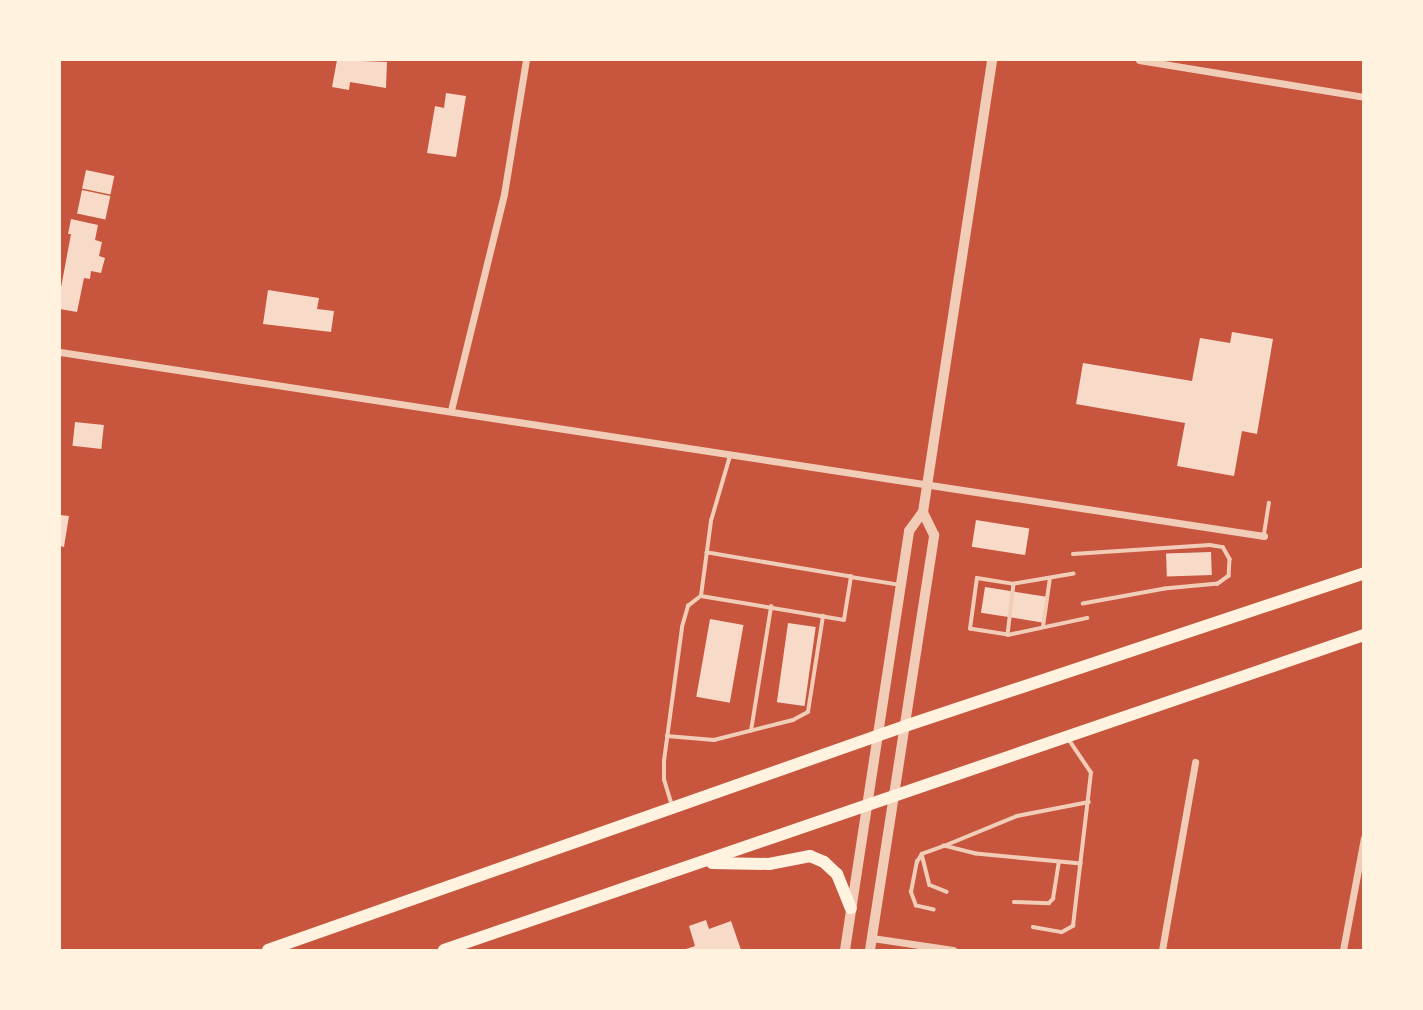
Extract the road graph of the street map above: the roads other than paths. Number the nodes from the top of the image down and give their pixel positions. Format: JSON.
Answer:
{"nodes":[{"id":1,"x":526,"y":60,"type":"edge"},
{"id":2,"x":992,"y":60,"type":"edge"},
{"id":3,"x":1139,"y":60,"type":"edge"},
{"id":4,"x":1363,"y":97,"type":"edge"},
{"id":5,"x":60,"y":352,"type":"edge"},
{"id":6,"x":451,"y":410,"type":"junction"},
{"id":7,"x":731,"y":454,"type":"junction"},
{"id":8,"x":928,"y":485,"type":"junction"},
{"id":9,"x":1269,"y":503,"type":"dead end"},
{"id":10,"x":923,"y":512,"type":"junction"},
{"id":11,"x":1264,"y":536,"type":"joint"},
{"id":12,"x":706,"y":553,"type":"junction"},
{"id":13,"x":1073,"y":554,"type":"dead end"},
{"id":14,"x":1363,"y":573,"type":"edge"},
{"id":15,"x":1074,"y":574,"type":"dead end"},
{"id":16,"x":851,"y":577,"type":"junction"},
{"id":17,"x":1050,"y":578,"type":"junction"},
{"id":18,"x":1014,"y":584,"type":"junction"},
{"id":19,"x":901,"y":585,"type":"junction"},
{"id":20,"x":701,"y":596,"type":"junction"},
{"id":21,"x":1083,"y":604,"type":"dead end"},
{"id":22,"x":771,"y":607,"type":"junction"},
{"id":23,"x":823,"y":616,"type":"junction"},
{"id":24,"x":1087,"y":618,"type":"dead end"},
{"id":25,"x":1043,"y":627,"type":"junction"},
{"id":26,"x":1008,"y":635,"type":"junction"},
{"id":27,"x":1363,"y":635,"type":"edge"},
{"id":28,"x":905,"y":726,"type":"junction"},
{"id":29,"x":751,"y":731,"type":"junction"},
{"id":30,"x":667,"y":736,"type":"junction"},
{"id":31,"x":878,"y":736,"type":"junction"},
{"id":32,"x":1067,"y":737,"type":"junction"},
{"id":33,"x":1195,"y":762,"type":"dead end"},
{"id":34,"x":893,"y":797,"type":"junction"},
{"id":35,"x":1088,"y":802,"type":"junction"},
{"id":36,"x":867,"y":806,"type":"junction"},
{"id":37,"x":672,"y":808,"type":"junction"},
{"id":38,"x":1363,"y":838,"type":"edge"},
{"id":39,"x":944,"y":846,"type":"junction"},
{"id":40,"x":922,"y":854,"type":"junction"},
{"id":41,"x":1059,"y":862,"type":"junction"},
{"id":42,"x":701,"y":863,"type":"junction"},
{"id":43,"x":1082,"y":864,"type":"junction"},
{"id":44,"x":947,"y":892,"type":"dead end"},
{"id":45,"x":1014,"y":902,"type":"dead end"},
{"id":46,"x":852,"y":908,"type":"junction"},
{"id":47,"x":934,"y":910,"type":"dead end"},
{"id":48,"x":1033,"y":927,"type":"dead end"},
{"id":49,"x":872,"y":938,"type":"junction"},
{"id":50,"x":471,"y":946,"type":"edge"},
{"id":51,"x":268,"y":950,"type":"edge"},
{"id":52,"x":444,"y":950,"type":"edge"},
{"id":53,"x":845,"y":950,"type":"edge"},
{"id":54,"x":870,"y":950,"type":"edge"},
{"id":55,"x":953,"y":950,"type":"edge"},
{"id":56,"x":1162,"y":950,"type":"edge"},
{"id":57,"x":1343,"y":950,"type":"edge"}],
"edges":[{"from":1,"to":6,"type":"street"},
{"from":2,"to":8,"type":"street"},
{"from":3,"to":4,"type":"street"},
{"from":5,"to":6,"type":"street"},
{"from":6,"to":7,"type":"street"},
{"from":7,"to":8,"type":"street"},
{"from":7,"to":12,"type":"lane"},
{"from":8,"to":10,"type":"street"},
{"from":8,"to":11,"type":"street"},
{"from":9,"to":11,"type":"lane"},
{"from":10,"to":19,"type":"street"},
{"from":10,"to":28,"type":"street"},
{"from":12,"to":16,"type":"lane"},
{"from":12,"to":20,"type":"lane"},
{"from":13,"to":21,"type":"lane"},
{"from":14,"to":28,"type":"highway"},
{"from":15,"to":17,"type":"lane"},
{"from":16,"to":19,"type":"lane"},
{"from":16,"to":23,"type":"lane"},
{"from":17,"to":18,"type":"lane"},
{"from":17,"to":25,"type":"lane"},
{"from":18,"to":26,"type":"lane"},
{"from":18,"to":26,"type":"lane"},
{"from":19,"to":31,"type":"street"},
{"from":20,"to":22,"type":"lane"},
{"from":20,"to":30,"type":"lane"},
{"from":22,"to":23,"type":"lane"},
{"from":22,"to":29,"type":"lane"},
{"from":23,"to":29,"type":"lane"},
{"from":24,"to":25,"type":"lane"},
{"from":25,"to":26,"type":"lane"},
{"from":27,"to":32,"type":"highway"},
{"from":28,"to":31,"type":"highway"},
{"from":28,"to":34,"type":"street"},
{"from":29,"to":30,"type":"lane"},
{"from":30,"to":37,"type":"lane"},
{"from":31,"to":36,"type":"street"},
{"from":31,"to":37,"type":"highway"},
{"from":32,"to":34,"type":"highway"},
{"from":32,"to":35,"type":"lane"},
{"from":33,"to":56,"type":"street"},
{"from":34,"to":36,"type":"highway"},
{"from":34,"to":49,"type":"street"},
{"from":35,"to":39,"type":"lane"},
{"from":35,"to":43,"type":"lane"},
{"from":36,"to":42,"type":"highway"},
{"from":36,"to":46,"type":"street"},
{"from":37,"to":51,"type":"highway"},
{"from":38,"to":57,"type":"street"},
{"from":39,"to":40,"type":"lane"},
{"from":39,"to":41,"type":"lane"},
{"from":40,"to":44,"type":"lane"},
{"from":40,"to":47,"type":"lane"},
{"from":41,"to":43,"type":"lane"},
{"from":41,"to":45,"type":"lane"},
{"from":42,"to":46,"type":"highway"},
{"from":42,"to":50,"type":"highway"},
{"from":43,"to":48,"type":"lane"},
{"from":46,"to":53,"type":"street"},
{"from":49,"to":54,"type":"street"},
{"from":49,"to":55,"type":"street"},
{"from":50,"to":52,"type":"highway"}]}
